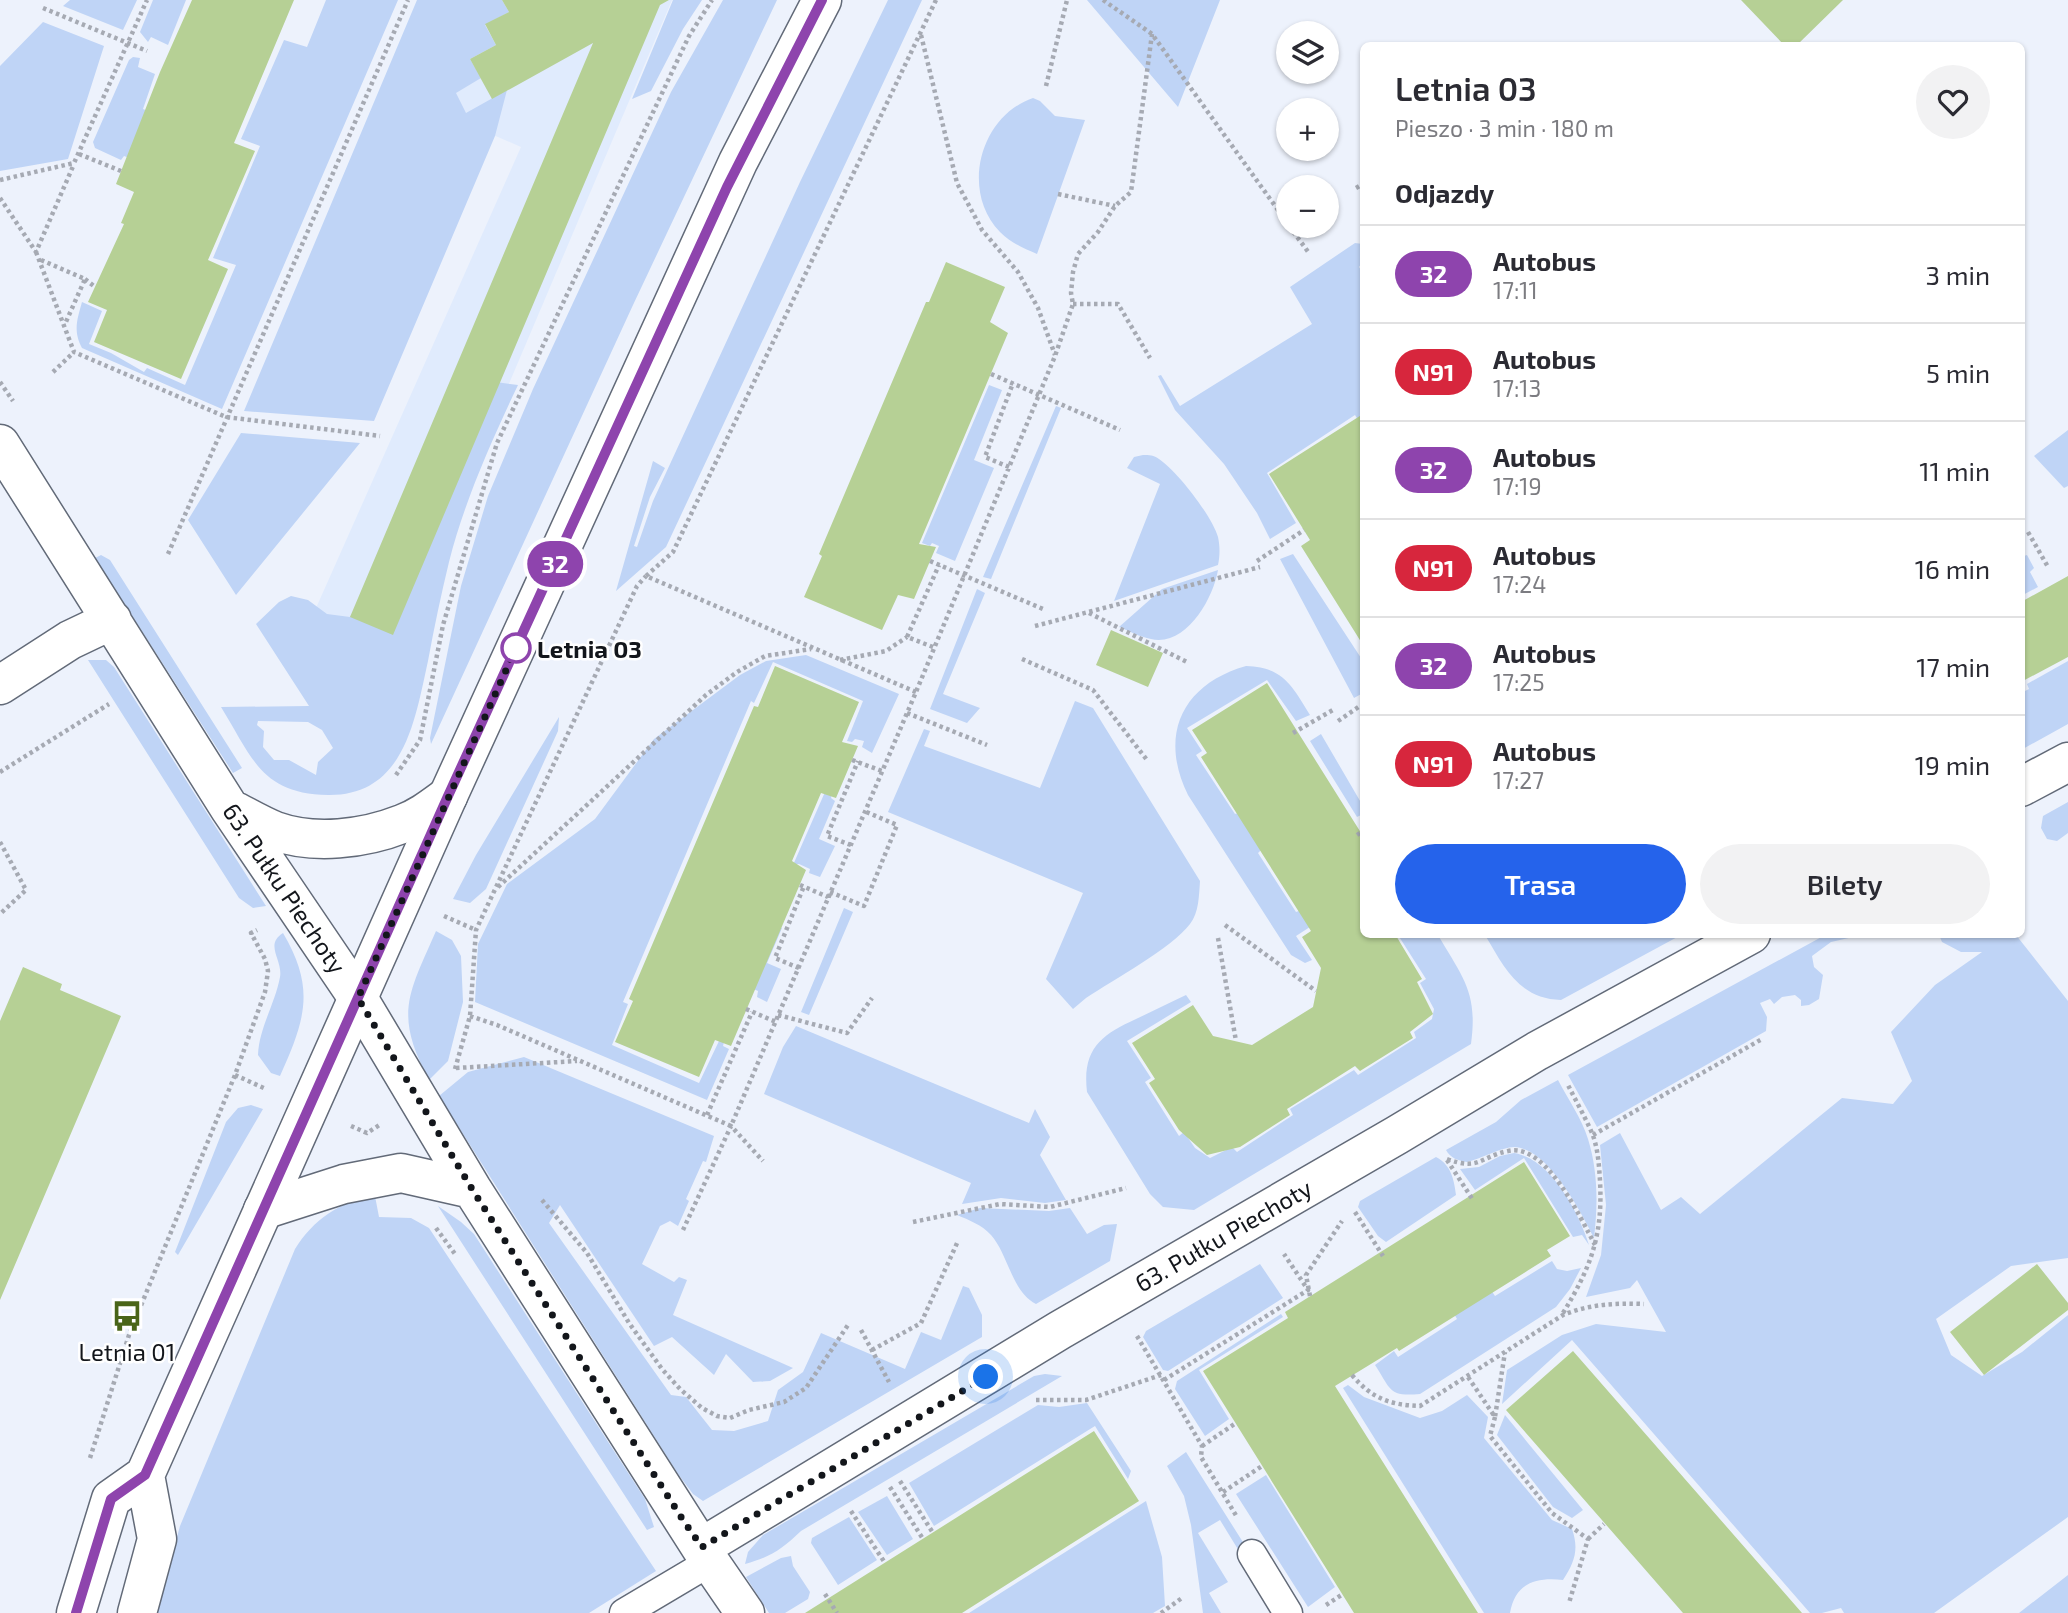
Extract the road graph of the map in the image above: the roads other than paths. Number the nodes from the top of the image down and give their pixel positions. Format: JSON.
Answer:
{"nodes":[{"id":1,"x":822,"y":0,"type":"edge"},
{"id":2,"x":0,"y":444,"type":"edge"},
{"id":3,"x":112,"y":620,"type":"junction"},
{"id":4,"x":0,"y":685,"type":"edge"},
{"id":5,"x":2068,"y":762,"type":"edge"},
{"id":6,"x":2025,"y":785,"type":"edge"},
{"id":7,"x":448,"y":796,"type":"junction"},
{"id":8,"x":230,"y":809,"type":"junction"},
{"id":9,"x":1744,"y":938,"type":"edge"},
{"id":10,"x":358,"y":998,"type":"junction"},
{"id":11,"x":472,"y":1189,"type":"junction"},
{"id":12,"x":263,"y":1210,"type":"junction"},
{"id":13,"x":145,"y":1475,"type":"junction"},
{"id":14,"x":1252,"y":1554,"type":"road end"},
{"id":15,"x":706,"y":1555,"type":"junction"},
{"id":16,"x":76,"y":1613,"type":"edge"},
{"id":17,"x":137,"y":1613,"type":"edge"},
{"id":18,"x":624,"y":1613,"type":"edge"},
{"id":19,"x":745,"y":1613,"type":"edge"},
{"id":20,"x":1288,"y":1613,"type":"edge"}],
"edges":[{"from":1,"to":7,"type":"street"},
{"from":2,"to":3,"type":"street","name":"63. Pułku Piechoty"},
{"from":3,"to":4,"type":"street"},
{"from":3,"to":8,"type":"street","name":"63. Pułku Piechoty"},
{"from":5,"to":6,"type":"street"},
{"from":7,"to":8,"type":"street"},
{"from":7,"to":10,"type":"street"},
{"from":8,"to":10,"type":"street","name":"63. Pułku Piechoty"},
{"from":9,"to":15,"type":"street","name":"63. Pułku Piechoty"},
{"from":10,"to":11,"type":"street","name":"63. Pułku Piechoty"},
{"from":10,"to":12,"type":"street"},
{"from":11,"to":12,"type":"street"},
{"from":11,"to":15,"type":"street","name":"63. Pułku Piechoty"},
{"from":12,"to":13,"type":"street"},
{"from":13,"to":16,"type":"street"},
{"from":13,"to":17,"type":"street"},
{"from":14,"to":20,"type":"lane"},
{"from":15,"to":18,"type":"lane"},
{"from":15,"to":19,"type":"street","name":"63. Pułku Piechoty"}]}
